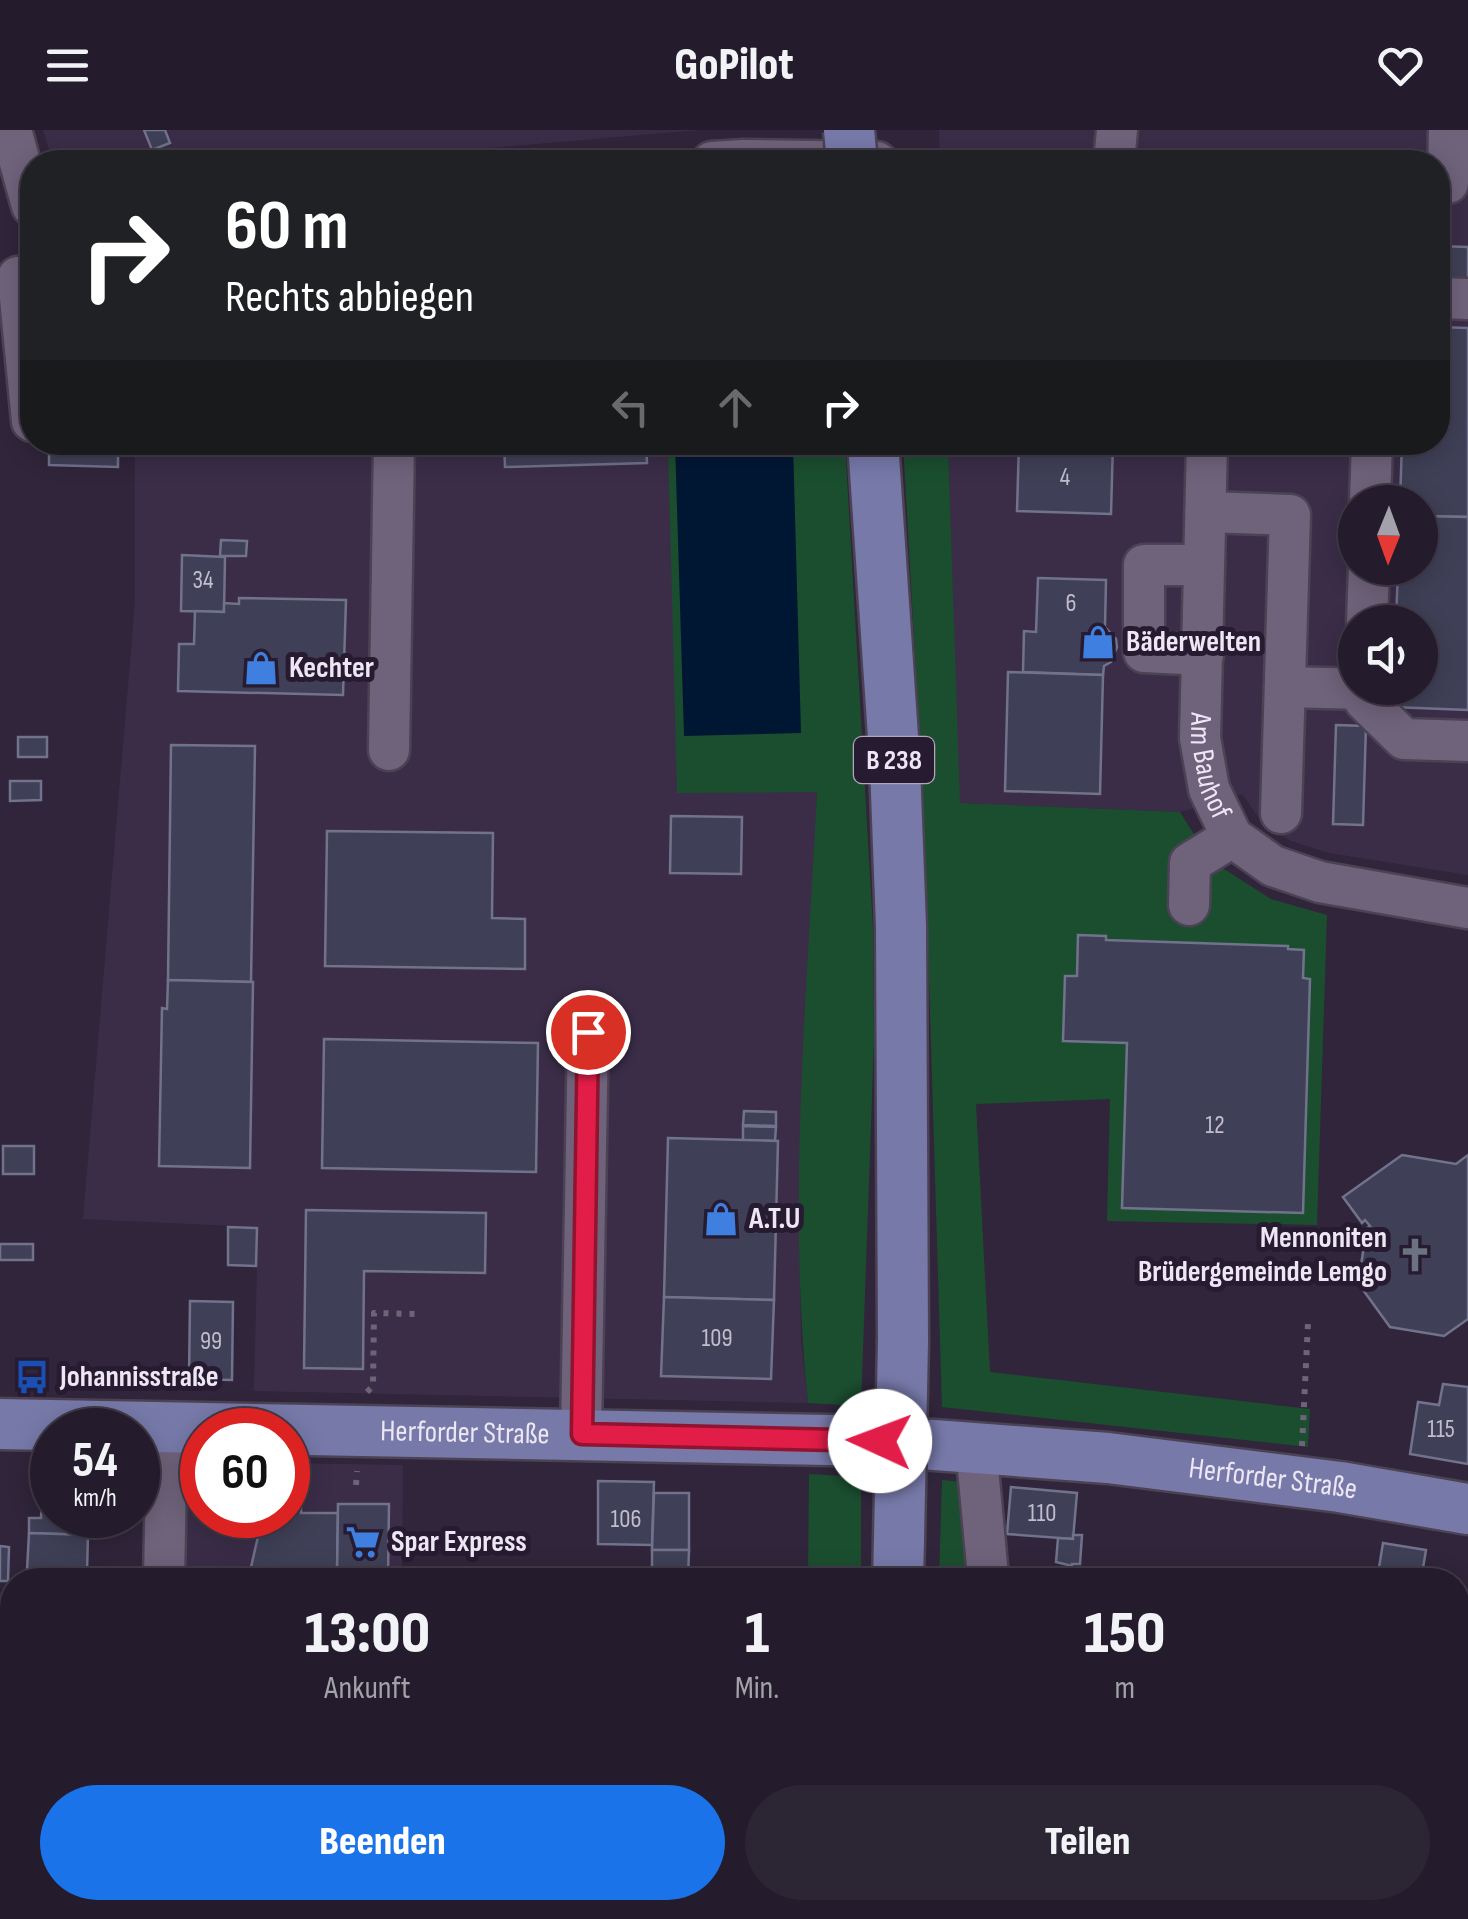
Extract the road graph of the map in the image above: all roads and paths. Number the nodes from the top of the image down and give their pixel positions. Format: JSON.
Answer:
{"nodes":[{"id":1,"x":11,"y":130,"type":"edge"},
{"id":2,"x":1450,"y":130,"type":"edge"},
{"id":3,"x":20,"y":163,"type":"edge"},
{"id":4,"x":1451,"y":183,"type":"edge"},
{"id":5,"x":17,"y":278,"type":"edge"},
{"id":6,"x":20,"y":307,"type":"edge"},
{"id":7,"x":394,"y":455,"type":"edge"},
{"id":8,"x":874,"y":455,"type":"edge"},
{"id":9,"x":1207,"y":455,"type":"edge"},
{"id":10,"x":1372,"y":455,"type":"edge"},
{"id":11,"x":1371,"y":485,"type":"edge"},
{"id":12,"x":1206,"y":512,"type":"junction"},
{"id":13,"x":1204,"y":565,"type":"junction"},
{"id":14,"x":1202,"y":655,"type":"junction"},
{"id":15,"x":1285,"y":687,"type":"junction"},
{"id":16,"x":1338,"y":688,"type":"edge"},
{"id":17,"x":1369,"y":705,"type":"edge"},
{"id":18,"x":1468,"y":740,"type":"edge"},
{"id":19,"x":389,"y":750,"type":"dead end"},
{"id":20,"x":1281,"y":812,"type":"dead end"},
{"id":21,"x":1232,"y":838,"type":"junction"},
{"id":22,"x":1189,"y":905,"type":"dead end"},
{"id":23,"x":1468,"y":908,"type":"edge"},
{"id":24,"x":588,"y":1032,"type":"dead end"},
{"id":25,"x":417,"y":1314,"type":"dead end"},
{"id":26,"x":1308,"y":1323,"type":"dead end"},
{"id":27,"x":0,"y":1424,"type":"edge"},
{"id":28,"x":167,"y":1425,"type":"junction"},
{"id":29,"x":358,"y":1429,"type":"junction"},
{"id":30,"x":582,"y":1434,"type":"junction"},
{"id":31,"x":976,"y":1447,"type":"junction"},
{"id":32,"x":1300,"y":1482,"type":"junction"},
{"id":33,"x":356,"y":1485,"type":"dead end"},
{"id":34,"x":1468,"y":1508,"type":"edge"},
{"id":35,"x":899,"y":1559,"type":"edge"},
{"id":36,"x":164,"y":1568,"type":"edge"},
{"id":37,"x":987,"y":1568,"type":"edge"}],
"edges":[{"from":1,"to":3,"type":"street"},
{"from":2,"to":4,"type":"street"},
{"from":5,"to":6,"type":"street"},
{"from":7,"to":19,"type":"street"},
{"from":8,"to":35,"type":"main road","number":"B 238","bridge":true},
{"from":9,"to":12,"type":"street","name":"Am Bauhof"},
{"from":10,"to":11,"type":"street"},
{"from":12,"to":13,"type":"street","name":"Am Bauhof"},
{"from":12,"to":15,"type":"street"},
{"from":13,"to":14,"type":"street","name":"Am Bauhof"},
{"from":13,"to":14,"type":"street"},
{"from":14,"to":21,"type":"street","name":"Am Bauhof"},
{"from":15,"to":16,"type":"street"},
{"from":15,"to":20,"type":"street"},
{"from":17,"to":18,"type":"street"},
{"from":21,"to":22,"type":"street"},
{"from":21,"to":23,"type":"street","name":"Am Bauhof"},
{"from":24,"to":30,"type":"street"},
{"from":25,"to":29,"type":"path"},
{"from":26,"to":32,"type":"path"},
{"from":27,"to":28,"type":"main road","name":"Herforder Straße"},
{"from":28,"to":29,"type":"main road","name":"Herforder Straße"},
{"from":28,"to":36,"type":"street"},
{"from":29,"to":30,"type":"main road","name":"Herforder Straße"},
{"from":29,"to":33,"type":"path"},
{"from":30,"to":31,"type":"main road","name":"Herforder Straße"},
{"from":31,"to":32,"type":"main road","name":"Herforder Straße"},
{"from":31,"to":37,"type":"street"},
{"from":32,"to":34,"type":"main road","name":"Herforder Straße"}]}
